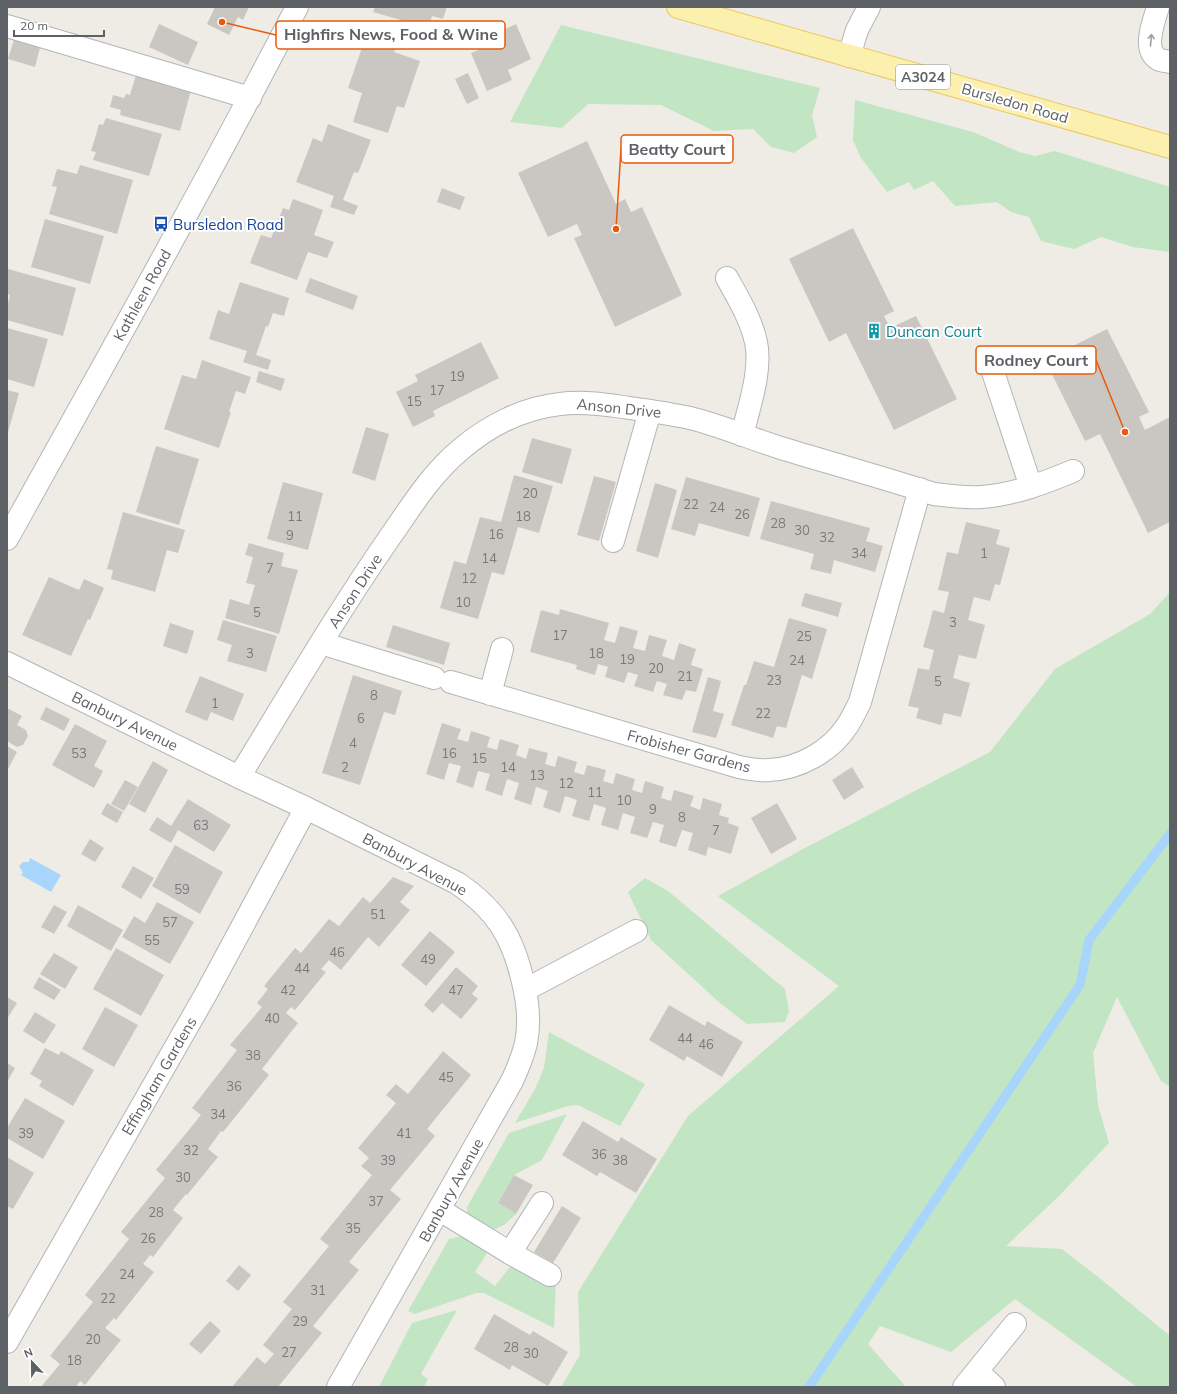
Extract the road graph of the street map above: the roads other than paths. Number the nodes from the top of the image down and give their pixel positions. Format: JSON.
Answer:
{"nodes":[{"id":1,"x":297,"y":7,"type":"edge"},
{"id":2,"x":678,"y":7,"type":"edge"},
{"id":3,"x":868,"y":7,"type":"edge"},
{"id":4,"x":1158,"y":7,"type":"edge"},
{"id":5,"x":717,"y":12,"type":"edge"},
{"id":6,"x":7,"y":26,"type":"edge"},
{"id":7,"x":850,"y":56,"type":"junction"},
{"id":8,"x":1170,"y":62,"type":"edge"},
{"id":9,"x":250,"y":98,"type":"junction"},
{"id":10,"x":1169,"y":146,"type":"edge"},
{"id":11,"x":727,"y":278,"type":"dead end"},
{"id":12,"x":992,"y":369,"type":"dead end"},
{"id":13,"x":650,"y":411,"type":"junction"},
{"id":14,"x":742,"y":435,"type":"junction"},
{"id":15,"x":1073,"y":472,"type":"dead end"},
{"id":16,"x":1031,"y":487,"type":"junction"},
{"id":17,"x":920,"y":489,"type":"junction"},
{"id":18,"x":7,"y":539,"type":"edge"},
{"id":19,"x":613,"y":541,"type":"dead end"},
{"id":20,"x":322,"y":643,"type":"junction"},
{"id":21,"x":502,"y":649,"type":"dead end"},
{"id":22,"x":7,"y":663,"type":"edge"},
{"id":23,"x":490,"y":694,"type":"junction"},
{"id":24,"x":239,"y":777,"type":"junction"},
{"id":25,"x":306,"y":808,"type":"junction"},
{"id":26,"x":636,"y":931,"type":"dead end"},
{"id":27,"x":525,"y":990,"type":"junction"},
{"id":28,"x":542,"y":1203,"type":"dead end"},
{"id":29,"x":440,"y":1210,"type":"junction"},
{"id":30,"x":510,"y":1252,"type":"junction"},
{"id":31,"x":550,"y":1276,"type":"dead end"},
{"id":32,"x":1015,"y":1324,"type":"dead end"},
{"id":33,"x":7,"y":1342,"type":"edge"},
{"id":34,"x":971,"y":1379,"type":"edge"},
{"id":35,"x":338,"y":1387,"type":"edge"},
{"id":36,"x":994,"y":1387,"type":"edge"}],
"edges":[{"from":1,"to":9,"type":"street","name":"Kathleen Road"},
{"from":2,"to":5,"type":"main road","name":"Bursledon Road","number":"A3024"},
{"from":3,"to":7,"type":"street"},
{"from":8,"to":4,"type":"street","one_way":true},
{"from":5,"to":7,"type":"main road","name":"Bursledon Road","number":"A3024"},
{"from":6,"to":9,"type":"street"},
{"from":7,"to":10,"type":"main road","name":"Bursledon Road","number":"A3024"},
{"from":9,"to":18,"type":"street","name":"Kathleen Road"},
{"from":11,"to":14,"type":"street"},
{"from":12,"to":16,"type":"street"},
{"from":13,"to":14,"type":"street","name":"Anson Drive"},
{"from":13,"to":19,"type":"street"},
{"from":13,"to":20,"type":"street","name":"Anson Drive"},
{"from":14,"to":17,"type":"street","name":"Anson Drive"},
{"from":15,"to":16,"type":"street","name":"Anson Drive"},
{"from":16,"to":17,"type":"street","name":"Anson Drive"},
{"from":17,"to":23,"type":"street","name":"Frobisher Gardens"},
{"from":20,"to":23,"type":"street","name":"Frobisher Gardens"},
{"from":20,"to":24,"type":"street","name":"Anson Drive"},
{"from":21,"to":23,"type":"street"},
{"from":22,"to":24,"type":"street","name":"Banbury Avenue"},
{"from":24,"to":25,"type":"street","name":"Banbury Avenue"},
{"from":25,"to":27,"type":"street","name":"Banbury Avenue"},
{"from":25,"to":33,"type":"street","name":"Effingham Gardens"},
{"from":26,"to":27,"type":"street"},
{"from":27,"to":29,"type":"street","name":"Banbury Avenue"},
{"from":28,"to":30,"type":"street"},
{"from":29,"to":30,"type":"street"},
{"from":29,"to":35,"type":"street","name":"Banbury Avenue"},
{"from":30,"to":31,"type":"street"},
{"from":32,"to":34,"type":"street"},
{"from":34,"to":36,"type":"street"}]}
